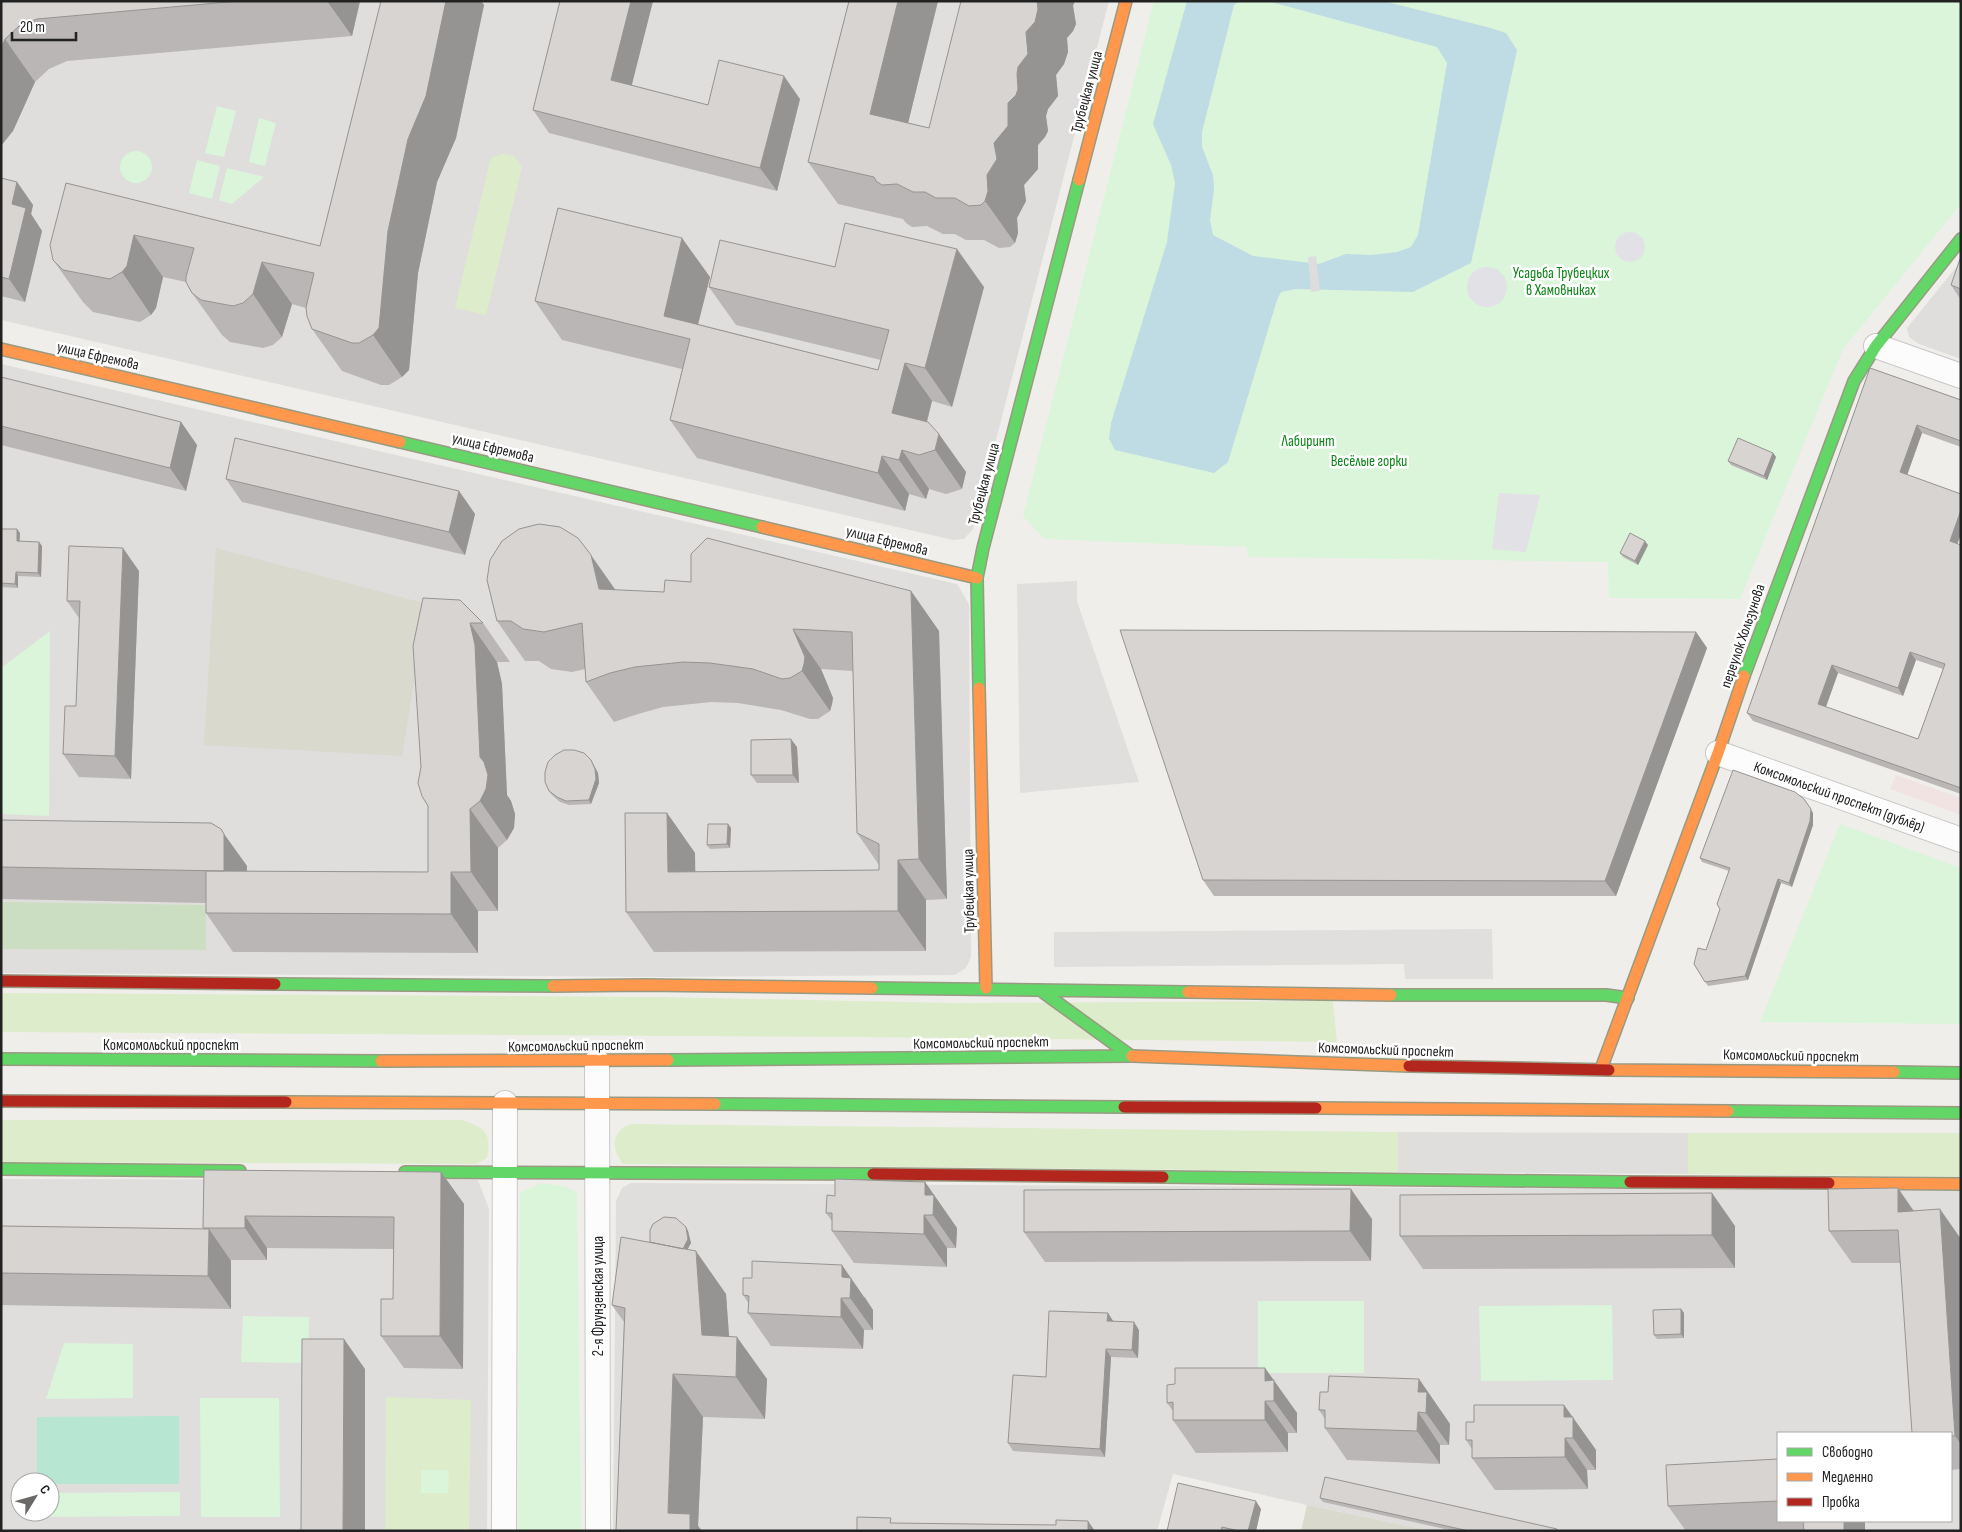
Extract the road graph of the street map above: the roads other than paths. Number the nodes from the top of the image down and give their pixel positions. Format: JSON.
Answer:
{"nodes":[{"id":1,"x":1126,"y":1,"type":"edge"},
{"id":2,"x":1961,"y":239,"type":"edge"},
{"id":3,"x":1876,"y":346,"type":"junction"},
{"id":4,"x":1,"y":349,"type":"edge"},
{"id":5,"x":1961,"y":376,"type":"edge"},
{"id":6,"x":977,"y":578,"type":"junction"},
{"id":7,"x":1718,"y":754,"type":"junction"},
{"id":8,"x":1961,"y":840,"type":"edge"},
{"id":9,"x":1,"y":981,"type":"edge"},
{"id":10,"x":986,"y":988,"type":"junction"},
{"id":11,"x":1040,"y":990,"type":"junction"},
{"id":12,"x":1628,"y":998,"type":"junction"},
{"id":13,"x":1131,"y":1056,"type":"junction"},
{"id":14,"x":1,"y":1059,"type":"edge"},
{"id":15,"x":597,"y":1061,"type":"junction"},
{"id":16,"x":1601,"y":1069,"type":"junction"},
{"id":17,"x":1961,"y":1073,"type":"edge"},
{"id":18,"x":1,"y":1101,"type":"edge"},
{"id":19,"x":505,"y":1103,"type":"junction"},
{"id":20,"x":597,"y":1103,"type":"junction"},
{"id":21,"x":1961,"y":1113,"type":"edge"},
{"id":22,"x":1,"y":1169,"type":"edge"},
{"id":23,"x":248,"y":1171,"type":"edge"},
{"id":24,"x":396,"y":1172,"type":"edge"},
{"id":25,"x":505,"y":1172,"type":"junction"},
{"id":26,"x":597,"y":1173,"type":"junction"},
{"id":27,"x":1961,"y":1184,"type":"edge"},
{"id":28,"x":504,"y":1531,"type":"edge"},
{"id":29,"x":598,"y":1531,"type":"edge"}],
"edges":[{"from":1,"to":6,"type":"street","name":"Трубецкая улица"},
{"from":2,"to":3,"type":"street","name":"переулок Хользунова"},
{"from":3,"to":5,"type":"street"},
{"from":3,"to":7,"type":"street","name":"переулок Хользунова"},
{"from":4,"to":6,"type":"street","name":"улица Ефремова"},
{"from":6,"to":10,"type":"street","name":"Трубецкая улица"},
{"from":7,"to":8,"type":"street","name":"Комсомольский проспект (дублёр)"},
{"from":7,"to":12,"type":"street","name":"переулок Хользунова"},
{"from":9,"to":10,"type":"street"},
{"from":10,"to":11,"type":"street"},
{"from":11,"to":12,"type":"street"},
{"from":11,"to":13,"type":"street"},
{"from":12,"to":16,"type":"street","name":"переулок Хользунова"},
{"from":13,"to":15,"type":"street","name":"Комсомольский проспект"},
{"from":13,"to":16,"type":"street","name":"Комсомольский проспект"},
{"from":14,"to":15,"type":"street","name":"Комсомольский проспект"},
{"from":15,"to":20,"type":"street","name":"2-я Фрунзенская улица"},
{"from":16,"to":17,"type":"street","name":"Комсомольский проспект"},
{"from":18,"to":19,"type":"street"},
{"from":19,"to":20,"type":"street"},
{"from":19,"to":25,"type":"street"},
{"from":20,"to":21,"type":"street"},
{"from":20,"to":26,"type":"street","name":"2-я Фрунзенская улица"},
{"from":22,"to":23,"type":"street"},
{"from":24,"to":25,"type":"street"},
{"from":25,"to":26,"type":"street"},
{"from":25,"to":28,"type":"street"},
{"from":26,"to":27,"type":"street"},
{"from":26,"to":29,"type":"street","name":"2-я Фрунзенская улица"}]}
